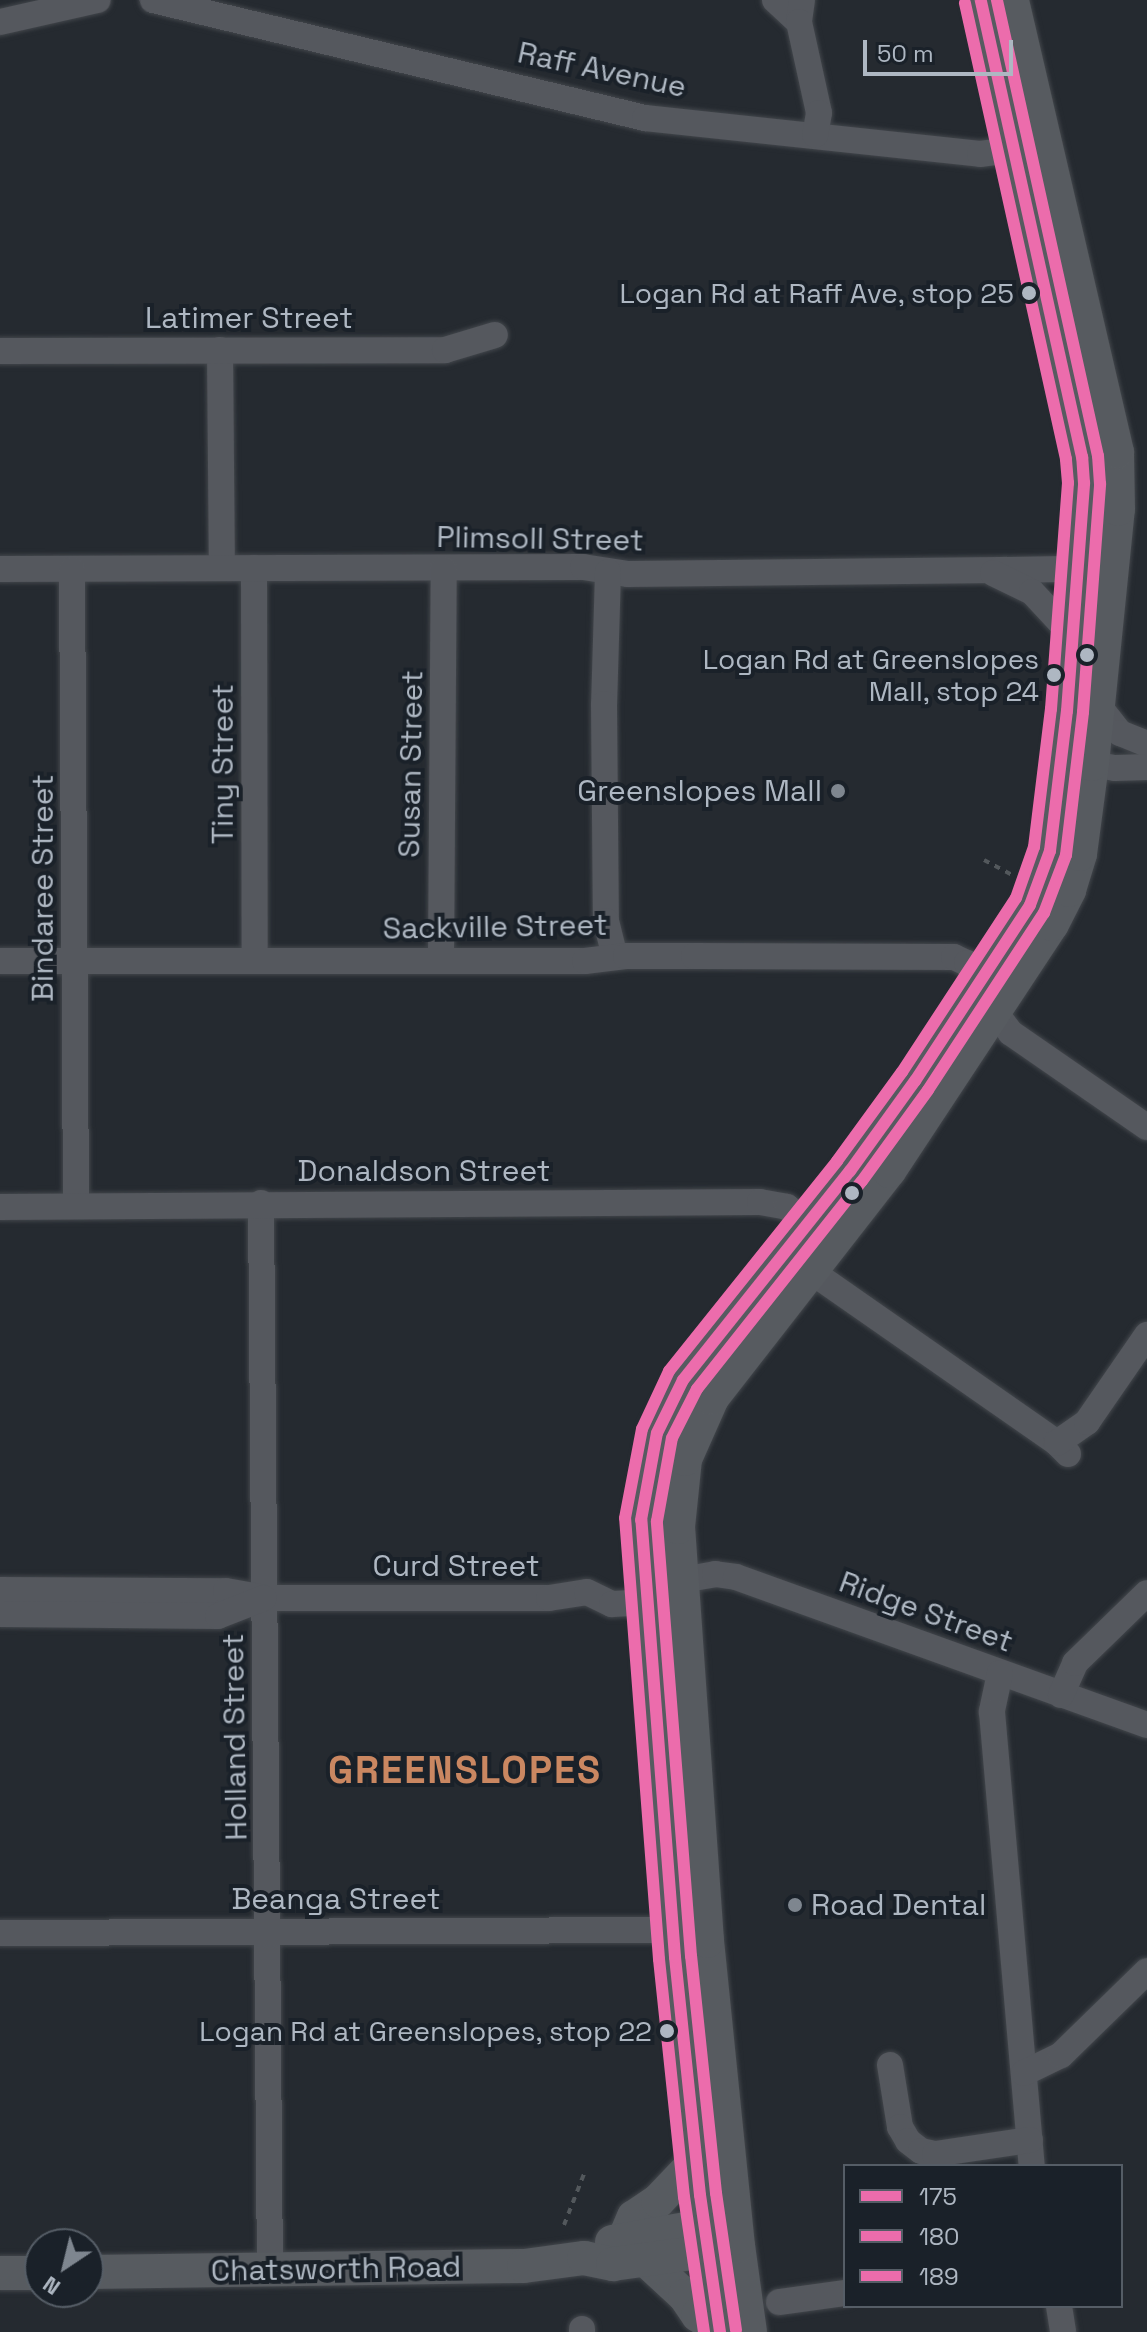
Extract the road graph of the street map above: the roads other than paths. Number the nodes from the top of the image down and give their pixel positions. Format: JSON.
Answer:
{"nodes":[{"id":1,"x":98,"y":0,"type":"edge"},
{"id":2,"x":153,"y":0,"type":"edge"},
{"id":3,"x":775,"y":0,"type":"edge"},
{"id":4,"x":981,"y":0,"type":"edge"},
{"id":5,"x":1012,"y":0,"type":"edge"},
{"id":6,"x":51,"y":4,"type":"edge"},
{"id":7,"x":800,"y":11,"type":"edge"},
{"id":8,"x":0,"y":22,"type":"edge"},
{"id":9,"x":815,"y":135,"type":"junction"},
{"id":10,"x":1030,"y":147,"type":"junction"},
{"id":11,"x":495,"y":335,"type":"dead end"},
{"id":12,"x":220,"y":350,"type":"junction"},
{"id":13,"x":0,"y":351,"type":"edge"},
{"id":14,"x":1119,"y":469,"type":"junction"},
{"id":15,"x":1078,"y":565,"type":"junction"},
{"id":16,"x":222,"y":566,"type":"junction"},
{"id":17,"x":254,"y":568,"type":"junction"},
{"id":18,"x":0,"y":569,"type":"edge"},
{"id":19,"x":444,"y":569,"type":"junction"},
{"id":20,"x":72,"y":570,"type":"junction"},
{"id":21,"x":986,"y":571,"type":"junction"},
{"id":22,"x":608,"y":572,"type":"junction"},
{"id":23,"x":1073,"y":636,"type":"junction"},
{"id":24,"x":1098,"y":705,"type":"junction"},
{"id":25,"x":1147,"y":744,"type":"edge"},
{"id":26,"x":1078,"y":760,"type":"junction"},
{"id":27,"x":1147,"y":767,"type":"edge"},
{"id":28,"x":615,"y":957,"type":"junction"},
{"id":29,"x":441,"y":959,"type":"junction"},
{"id":30,"x":0,"y":961,"type":"edge"},
{"id":31,"x":255,"y":961,"type":"junction"},
{"id":32,"x":76,"y":962,"type":"junction"},
{"id":33,"x":987,"y":997,"type":"junction"},
{"id":34,"x":1147,"y":1127,"type":"edge"},
{"id":35,"x":261,"y":1203,"type":"junction"},
{"id":36,"x":76,"y":1206,"type":"junction"},
{"id":37,"x":0,"y":1207,"type":"edge"},
{"id":38,"x":808,"y":1224,"type":"junction"},
{"id":39,"x":834,"y":1245,"type":"junction"},
{"id":40,"x":798,"y":1262,"type":"junction"},
{"id":41,"x":1147,"y":1335,"type":"edge"},
{"id":42,"x":682,"y":1580,"type":"junction"},
{"id":43,"x":0,"y":1590,"type":"edge"},
{"id":44,"x":1147,"y":1593,"type":"edge"},
{"id":45,"x":264,"y":1598,"type":"junction"},
{"id":46,"x":646,"y":1602,"type":"junction"},
{"id":47,"x":0,"y":1614,"type":"edge"},
{"id":48,"x":1000,"y":1673,"type":"junction"},
{"id":49,"x":1061,"y":1695,"type":"junction"},
{"id":50,"x":1147,"y":1725,"type":"edge"},
{"id":51,"x":673,"y":1930,"type":"junction"},
{"id":52,"x":269,"y":1931,"type":"junction"},
{"id":53,"x":0,"y":1933,"type":"edge"},
{"id":54,"x":1147,"y":1971,"type":"edge"},
{"id":55,"x":890,"y":2065,"type":"dead end"},
{"id":56,"x":1024,"y":2073,"type":"junction"},
{"id":57,"x":1030,"y":2140,"type":"junction"},
{"id":58,"x":696,"y":2161,"type":"junction"},
{"id":59,"x":1032,"y":2164,"type":"edge"},
{"id":60,"x":721,"y":2236,"type":"junction"},
{"id":61,"x":635,"y":2250,"type":"junction"},
{"id":62,"x":270,"y":2270,"type":"junction"},
{"id":63,"x":104,"y":2272,"type":"edge"},
{"id":64,"x":0,"y":2273,"type":"edge"},
{"id":65,"x":24,"y":2273,"type":"edge"},
{"id":66,"x":843,"y":2294,"type":"edge"},
{"id":67,"x":1059,"y":2308,"type":"edge"},
{"id":68,"x":747,"y":2318,"type":"edge"},
{"id":69,"x":1063,"y":2332,"type":"edge"}],
"edges":[{"from":1,"to":6,"type":"street"},
{"from":2,"to":9,"type":"street","name":"Raff Avenue"},
{"from":3,"to":7,"type":"street"},
{"from":4,"to":10,"type":"main road"},
{"from":5,"to":10,"type":"main road"},
{"from":6,"to":8,"type":"street"},
{"from":7,"to":9,"type":"street"},
{"from":9,"to":10,"type":"street","name":"Raff Avenue"},
{"from":10,"to":14,"type":"main road"},
{"from":10,"to":15,"type":"main road"},
{"from":11,"to":12,"type":"street","name":"Latimer Street"},
{"from":12,"to":13,"type":"street","name":"Latimer Street"},
{"from":12,"to":16,"type":"street"},
{"from":14,"to":15,"type":"main road"},
{"from":14,"to":24,"type":"main road"},
{"from":15,"to":21,"type":"street","name":"Plimsoll Street"},
{"from":15,"to":23,"type":"main road"},
{"from":16,"to":17,"type":"street","name":"Plimsoll Street"},
{"from":16,"to":20,"type":"street","name":"Plimsoll Street"},
{"from":17,"to":19,"type":"street","name":"Plimsoll Street"},
{"from":17,"to":31,"type":"street","name":"Tiny Street"},
{"from":18,"to":20,"type":"street","name":"Plimsoll Street"},
{"from":19,"to":22,"type":"street","name":"Plimsoll Street"},
{"from":19,"to":29,"type":"street","name":"Susan Street"},
{"from":20,"to":32,"type":"street","name":"Bindaree Street"},
{"from":21,"to":22,"type":"street","name":"Plimsoll Street"},
{"from":21,"to":23,"type":"street"},
{"from":22,"to":28,"type":"street"},
{"from":23,"to":26,"type":"main road"},
{"from":24,"to":25,"type":"street"},
{"from":24,"to":26,"type":"main road"},
{"from":26,"to":27,"type":"street"},
{"from":26,"to":33,"type":"main road"},
{"from":28,"to":29,"type":"street","name":"Sackville Street"},
{"from":28,"to":33,"type":"street","name":"Sackville Street"},
{"from":29,"to":31,"type":"street","name":"Sackville Street"},
{"from":30,"to":32,"type":"street","name":"Sackville Street"},
{"from":31,"to":32,"type":"street","name":"Sackville Street"},
{"from":32,"to":36,"type":"street","name":"Bindaree Street"},
{"from":33,"to":34,"type":"street","name":"Sackville Street"},
{"from":33,"to":38,"type":"main road"},
{"from":33,"to":39,"type":"main road"},
{"from":35,"to":36,"type":"street","name":"Donaldson Street"},
{"from":35,"to":38,"type":"street","name":"Donaldson Street"},
{"from":35,"to":45,"type":"street","name":"Holland Street"},
{"from":36,"to":37,"type":"street","name":"Donaldson Street"},
{"from":38,"to":39,"type":"street","name":"Donaldson Street"},
{"from":38,"to":40,"type":"main road"},
{"from":39,"to":40,"type":"main road"},
{"from":40,"to":41,"type":"street"},
{"from":40,"to":42,"type":"main road"},
{"from":40,"to":46,"type":"main road"},
{"from":42,"to":46,"type":"main road"},
{"from":42,"to":48,"type":"street","name":"Ridge Street"},
{"from":42,"to":60,"type":"main road"},
{"from":43,"to":45,"type":"street","name":"Curd Street"},
{"from":44,"to":49,"type":"street"},
{"from":45,"to":46,"type":"street","name":"Curd Street"},
{"from":45,"to":47,"type":"street","name":"Curd Street"},
{"from":45,"to":52,"type":"street","name":"Holland Street"},
{"from":46,"to":51,"type":"main road"},
{"from":48,"to":49,"type":"street","name":"Ridge Street"},
{"from":48,"to":56,"type":"street"},
{"from":49,"to":50,"type":"street","name":"Ridge Street"},
{"from":51,"to":52,"type":"street","name":"Beanga Street"},
{"from":51,"to":58,"type":"main road"},
{"from":52,"to":53,"type":"street","name":"Beanga Street"},
{"from":52,"to":62,"type":"street","name":"Holland Street"},
{"from":54,"to":56,"type":"street"},
{"from":55,"to":57,"type":"street"},
{"from":56,"to":57,"type":"street"},
{"from":57,"to":59,"type":"street"},
{"from":58,"to":60,"type":"main road"},
{"from":58,"to":61,"type":"main road"},
{"from":60,"to":61,"type":"main road","name":"Chatsworth Road"},
{"from":60,"to":68,"type":"main road"},
{"from":61,"to":62,"type":"main road","name":"Chatsworth Road"},
{"from":61,"to":68,"type":"main road"},
{"from":62,"to":63,"type":"main road","name":"Chatsworth Road"},
{"from":64,"to":65,"type":"main road"},
{"from":66,"to":68,"type":"street"},
{"from":67,"to":69,"type":"street"}]}
